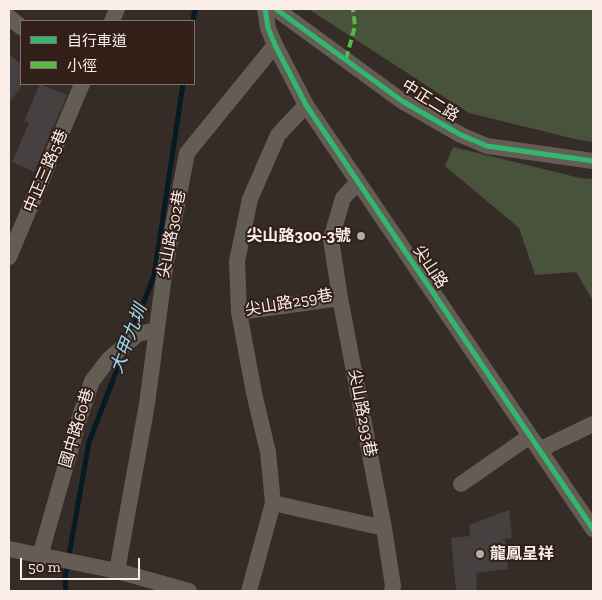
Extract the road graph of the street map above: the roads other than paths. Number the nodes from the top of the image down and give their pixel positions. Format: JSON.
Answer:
{"nodes":[{"id":1,"x":266,"y":9,"type":"edge"},
{"id":2,"x":276,"y":9,"type":"edge"},
{"id":3,"x":9,"y":17,"type":"edge"},
{"id":4,"x":20,"y":26,"type":"edge"},
{"id":5,"x":275,"y":45,"type":"junction"},
{"id":6,"x":82,"y":85,"type":"edge"},
{"id":7,"x":306,"y":105,"type":"junction"},
{"id":8,"x":593,"y":161,"type":"edge"},
{"id":9,"x":358,"y":182,"type":"junction"},
{"id":10,"x":9,"y":257,"type":"edge"},
{"id":11,"x":340,"y":298,"type":"junction"},
{"id":12,"x":239,"y":312,"type":"junction"},
{"id":13,"x":156,"y":330,"type":"junction"},
{"id":14,"x":593,"y":424,"type":"edge"},
{"id":15,"x":530,"y":436,"type":"junction"},
{"id":16,"x":541,"y":449,"type":"junction"},
{"id":17,"x":461,"y":484,"type":"dead end"},
{"id":18,"x":273,"y":503,"type":"junction"},
{"id":19,"x":384,"y":528,"type":"junction"},
{"id":20,"x":593,"y":529,"type":"edge"},
{"id":21,"x":9,"y":549,"type":"edge"},
{"id":22,"x":40,"y":556,"type":"junction"},
{"id":23,"x":117,"y":572,"type":"junction"},
{"id":24,"x":189,"y":591,"type":"edge"},
{"id":25,"x":249,"y":591,"type":"edge"},
{"id":26,"x":392,"y":591,"type":"edge"}],
"edges":[{"from":1,"to":5,"type":"street","name":"尖山路"},
{"from":2,"to":8,"type":"street","name":"中正二路"},
{"from":3,"to":4,"type":"street"},
{"from":5,"to":7,"type":"street","name":"尖山路"},
{"from":5,"to":13,"type":"street","name":"尖山路302巷"},
{"from":6,"to":10,"type":"street","name":"中正三路5巷"},
{"from":7,"to":9,"type":"street","name":"尖山路"},
{"from":7,"to":12,"type":"street"},
{"from":9,"to":11,"type":"street","name":"尖山路259巷"},
{"from":9,"to":15,"type":"street","name":"尖山路"},
{"from":11,"to":12,"type":"street","name":"尖山路259巷"},
{"from":11,"to":19,"type":"street","name":"尖山路293巷"},
{"from":12,"to":18,"type":"street"},
{"from":13,"to":22,"type":"street","name":"國中路60巷"},
{"from":13,"to":23,"type":"street","name":"尖山路302巷"},
{"from":14,"to":16,"type":"street"},
{"from":15,"to":16,"type":"street","name":"尖山路"},
{"from":15,"to":17,"type":"street"},
{"from":16,"to":20,"type":"street","name":"尖山路"},
{"from":18,"to":19,"type":"street"},
{"from":18,"to":25,"type":"street"},
{"from":19,"to":26,"type":"street","name":"尖山路293巷"},
{"from":21,"to":22,"type":"street"},
{"from":22,"to":23,"type":"street"},
{"from":23,"to":24,"type":"street"}]}
